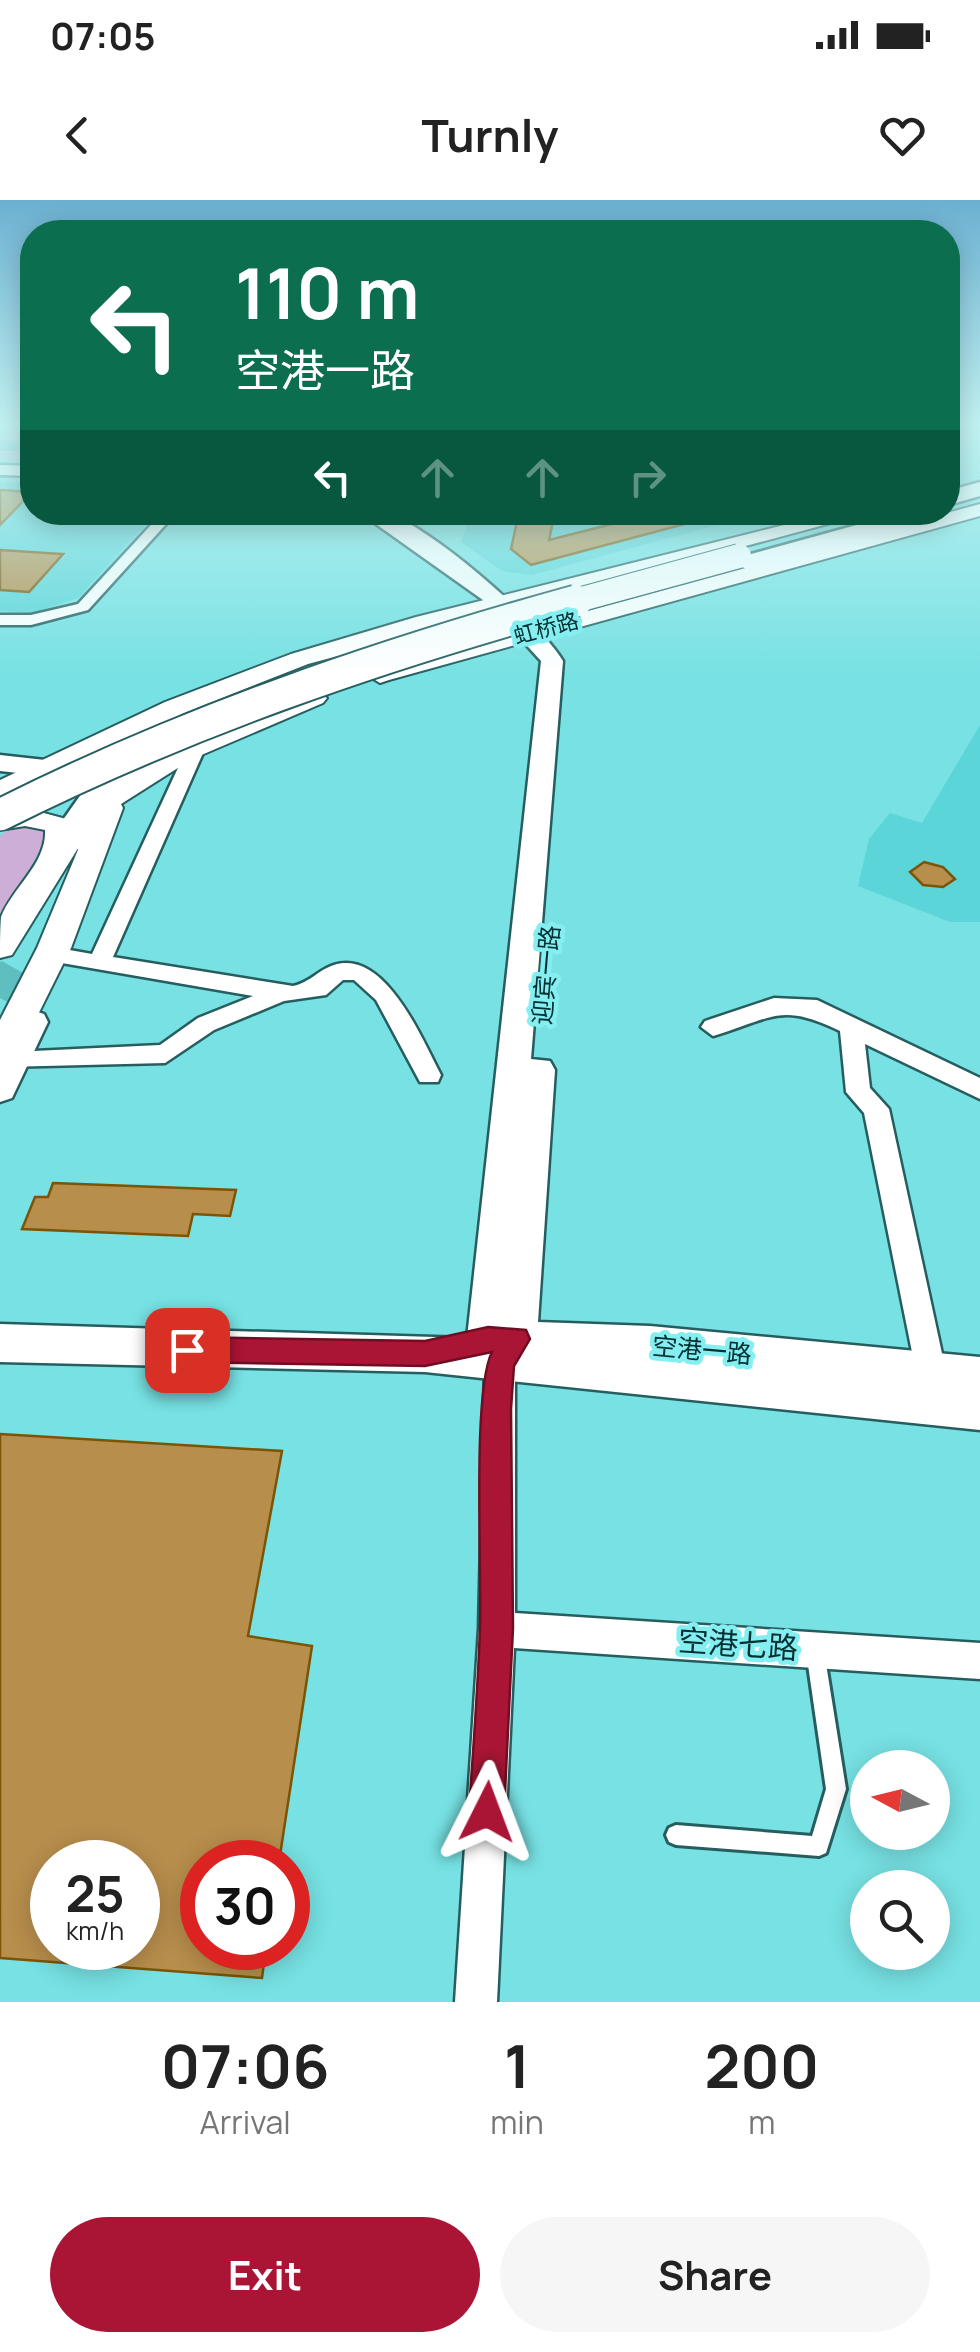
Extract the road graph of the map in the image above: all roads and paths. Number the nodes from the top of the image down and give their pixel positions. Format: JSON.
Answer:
{"nodes":[{"id":1,"x":159,"y":525,"type":"edge"},
{"id":2,"x":389,"y":525,"type":"edge"},
{"id":3,"x":412,"y":525,"type":"edge"},
{"id":4,"x":817,"y":525,"type":"edge"},
{"id":5,"x":853,"y":525,"type":"edge"},
{"id":6,"x":874,"y":525,"type":"edge"},
{"id":7,"x":883,"y":525,"type":"edge"},
{"id":8,"x":744,"y":559,"type":"junction"},
{"id":9,"x":500,"y":608,"type":"junction"},
{"id":10,"x":0,"y":620,"type":"edge"},
{"id":11,"x":541,"y":629,"type":"junction"},
{"id":12,"x":304,"y":679,"type":"junction"},
{"id":13,"x":230,"y":718,"type":"junction"},
{"id":14,"x":186,"y":739,"type":"junction"},
{"id":15,"x":0,"y":763,"type":"edge"},
{"id":16,"x":45,"y":768,"type":"junction"},
{"id":17,"x":133,"y":782,"type":"junction"},
{"id":18,"x":0,"y":791,"type":"edge"},
{"id":19,"x":0,"y":799,"type":"edge"},
{"id":20,"x":0,"y":817,"type":"edge"},
{"id":21,"x":0,"y":830,"type":"edge"},
{"id":22,"x":70,"y":851,"type":"junction"},
{"id":23,"x":64,"y":957,"type":"junction"},
{"id":24,"x":8,"y":958,"type":"edge"},
{"id":25,"x":99,"y":964,"type":"junction"},
{"id":26,"x":280,"y":992,"type":"junction"},
{"id":27,"x":713,"y":1027,"type":"dead end"},
{"id":28,"x":852,"y":1028,"type":"junction"},
{"id":29,"x":4,"y":1069,"type":"edge"},
{"id":30,"x":428,"y":1074,"type":"dead end"},
{"id":31,"x":980,"y":1089,"type":"edge"},
{"id":32,"x":0,"y":1343,"type":"edge"},
{"id":33,"x":501,"y":1347,"type":"junction"},
{"id":34,"x":931,"y":1372,"type":"junction"},
{"id":35,"x":980,"y":1378,"type":"edge"},
{"id":36,"x":980,"y":1408,"type":"edge"},
{"id":37,"x":496,"y":1628,"type":"junction"},
{"id":38,"x":814,"y":1650,"type":"junction"},
{"id":39,"x":980,"y":1662,"type":"edge"},
{"id":40,"x":676,"y":1835,"type":"dead end"},
{"id":41,"x":476,"y":2002,"type":"edge"}],
"edges":[{"from":1,"to":10,"type":"street"},
{"from":2,"to":9,"type":"main road"},
{"from":3,"to":9,"type":"main road"},
{"from":4,"to":9,"type":"main road","name":"虹桥路"},
{"from":5,"to":8,"type":"highway"},
{"from":6,"to":8,"type":"highway"},
{"from":7,"to":11,"type":"main road","name":"虹桥路"},
{"from":8,"to":12,"type":"highway","bridge":true},
{"from":8,"to":14,"type":"highway","bridge":true},
{"from":9,"to":11,"type":"main road","name":"迎宾一路"},
{"from":9,"to":12,"type":"main road","name":"虹桥路"},
{"from":9,"to":16,"type":"main road","name":"虹桥路"},
{"from":9,"to":20,"type":"main road"},
{"from":11,"to":14,"type":"main road","name":"虹桥路"},
{"from":11,"to":33,"type":"main road","name":"迎宾一路"},
{"from":12,"to":13,"type":"highway"},
{"from":12,"to":19,"type":"main road","name":"虹桥路"},
{"from":13,"to":17,"type":"highway"},
{"from":13,"to":22,"type":"highway"},
{"from":14,"to":17,"type":"main road","name":"虹桥路"},
{"from":14,"to":20,"type":"highway","bridge":true},
{"from":14,"to":21,"type":"highway","bridge":true},
{"from":14,"to":25,"type":"street"},
{"from":15,"to":16,"type":"main road"},
{"from":16,"to":18,"type":"main road","name":"虹桥路"},
{"from":17,"to":22,"type":"main road","name":"虹桥路"},
{"from":20,"to":22,"type":"main road"},
{"from":22,"to":23,"type":"main road"},
{"from":22,"to":24,"type":"main road"},
{"from":22,"to":24,"type":"main road","name":"虹桥路"},
{"from":22,"to":29,"type":"main road","name":"虹桥路"},
{"from":23,"to":25,"type":"street"},
{"from":23,"to":29,"type":"main road"},
{"from":25,"to":26,"type":"street"},
{"from":26,"to":29,"type":"street"},
{"from":26,"to":30,"type":"street"},
{"from":27,"to":28,"type":"street"},
{"from":28,"to":31,"type":"street"},
{"from":28,"to":34,"type":"street"},
{"from":32,"to":33,"type":"main road","name":"空港一路"},
{"from":33,"to":34,"type":"main road","name":"空港一路"},
{"from":33,"to":36,"type":"main road","name":"空港一路"},
{"from":33,"to":37,"type":"street","name":"迎宾一路"},
{"from":34,"to":35,"type":"main road","name":"空港一路"},
{"from":37,"to":38,"type":"street","name":"空港七路"},
{"from":37,"to":41,"type":"street","name":"迎宾一路"},
{"from":38,"to":39,"type":"street","name":"空港七路"},
{"from":38,"to":40,"type":"lane"}]}
